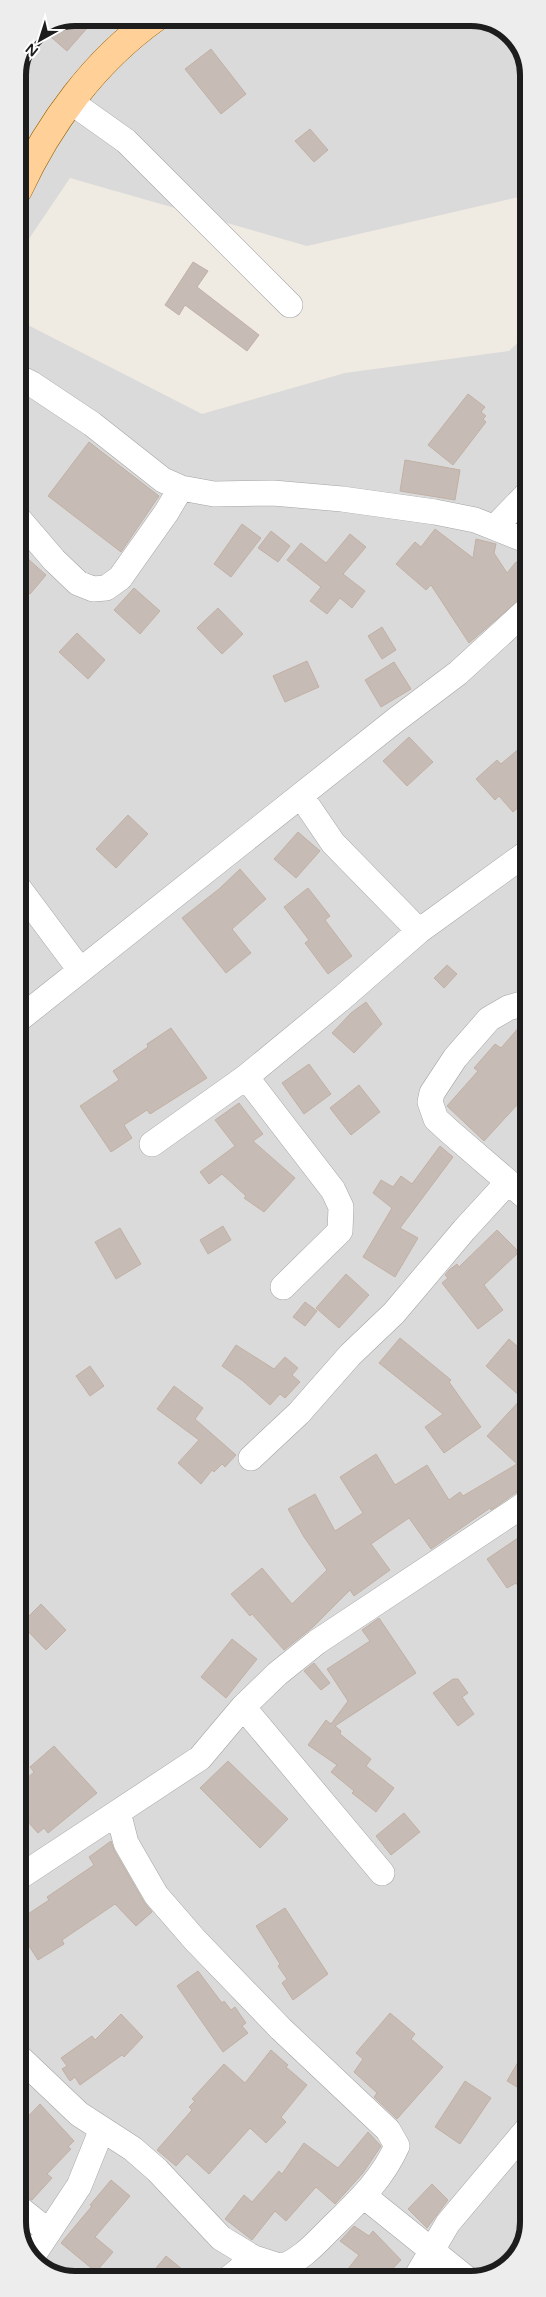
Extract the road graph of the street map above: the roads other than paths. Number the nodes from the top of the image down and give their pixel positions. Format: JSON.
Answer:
{"nodes":[{"id":1,"x":144,"y":26,"type":"edge"},
{"id":2,"x":71,"y":102,"type":"junction"},
{"id":3,"x":26,"y":175,"type":"edge"},
{"id":4,"x":290,"y":305,"type":"dead end"},
{"id":5,"x":26,"y":381,"type":"edge"},
{"id":6,"x":181,"y":488,"type":"junction"},
{"id":7,"x":520,"y":501,"type":"edge"},
{"id":8,"x":26,"y":527,"type":"edge"},
{"id":9,"x":495,"y":527,"type":"junction"},
{"id":10,"x":520,"y":538,"type":"edge"},
{"id":11,"x":520,"y":616,"type":"edge"},
{"id":12,"x":301,"y":796,"type":"junction"},
{"id":13,"x":520,"y":858,"type":"edge"},
{"id":14,"x":26,"y":898,"type":"edge"},
{"id":15,"x":419,"y":931,"type":"junction"},
{"id":16,"x":80,"y":970,"type":"junction"},
{"id":17,"x":520,"y":1004,"type":"edge"},
{"id":18,"x":26,"y":1014,"type":"edge"},
{"id":19,"x":246,"y":1076,"type":"junction"},
{"id":20,"x":152,"y":1144,"type":"dead end"},
{"id":21,"x":508,"y":1182,"type":"junction"},
{"id":22,"x":520,"y":1192,"type":"edge"},
{"id":23,"x":283,"y":1287,"type":"dead end"},
{"id":24,"x":251,"y":1458,"type":"dead end"},
{"id":25,"x":520,"y":1507,"type":"edge"},
{"id":26,"x":243,"y":1707,"type":"junction"},
{"id":27,"x":118,"y":1812,"type":"junction"},
{"id":28,"x":26,"y":1873,"type":"edge"},
{"id":29,"x":382,"y":1873,"type":"dead end"},
{"id":30,"x":26,"y":2064,"type":"edge"},
{"id":31,"x":102,"y":2129,"type":"junction"},
{"id":32,"x":520,"y":2138,"type":"edge"},
{"id":33,"x":364,"y":2196,"type":"junction"},
{"id":34,"x":26,"y":2214,"type":"edge"},
{"id":35,"x":49,"y":2232,"type":"junction"},
{"id":36,"x":36,"y":2251,"type":"edge"},
{"id":37,"x":432,"y":2251,"type":"junction"},
{"id":38,"x":254,"y":2258,"type":"junction"},
{"id":39,"x":238,"y":2271,"type":"edge"},
{"id":40,"x":419,"y":2271,"type":"edge"},
{"id":41,"x":457,"y":2271,"type":"edge"}],
"edges":[{"from":1,"to":2,"type":"main road"},
{"from":2,"to":3,"type":"main road"},
{"from":2,"to":4,"type":"street"},
{"from":5,"to":6,"type":"street"},
{"from":6,"to":8,"type":"street"},
{"from":6,"to":9,"type":"street"},
{"from":7,"to":9,"type":"street"},
{"from":9,"to":10,"type":"street"},
{"from":11,"to":12,"type":"street"},
{"from":12,"to":15,"type":"street"},
{"from":12,"to":16,"type":"street"},
{"from":13,"to":15,"type":"street"},
{"from":14,"to":16,"type":"street"},
{"from":15,"to":19,"type":"street"},
{"from":16,"to":18,"type":"street"},
{"from":17,"to":21,"type":"street"},
{"from":19,"to":20,"type":"street"},
{"from":19,"to":23,"type":"street"},
{"from":21,"to":22,"type":"street"},
{"from":21,"to":24,"type":"street"},
{"from":25,"to":26,"type":"street"},
{"from":26,"to":27,"type":"street"},
{"from":26,"to":29,"type":"street"},
{"from":27,"to":28,"type":"street"},
{"from":27,"to":33,"type":"street"},
{"from":30,"to":31,"type":"street"},
{"from":31,"to":35,"type":"street"},
{"from":31,"to":38,"type":"street"},
{"from":32,"to":37,"type":"street"},
{"from":33,"to":37,"type":"street"},
{"from":33,"to":38,"type":"street"},
{"from":34,"to":35,"type":"street"},
{"from":35,"to":36,"type":"street"},
{"from":37,"to":40,"type":"street"},
{"from":37,"to":41,"type":"street"},
{"from":38,"to":39,"type":"street"}]}
